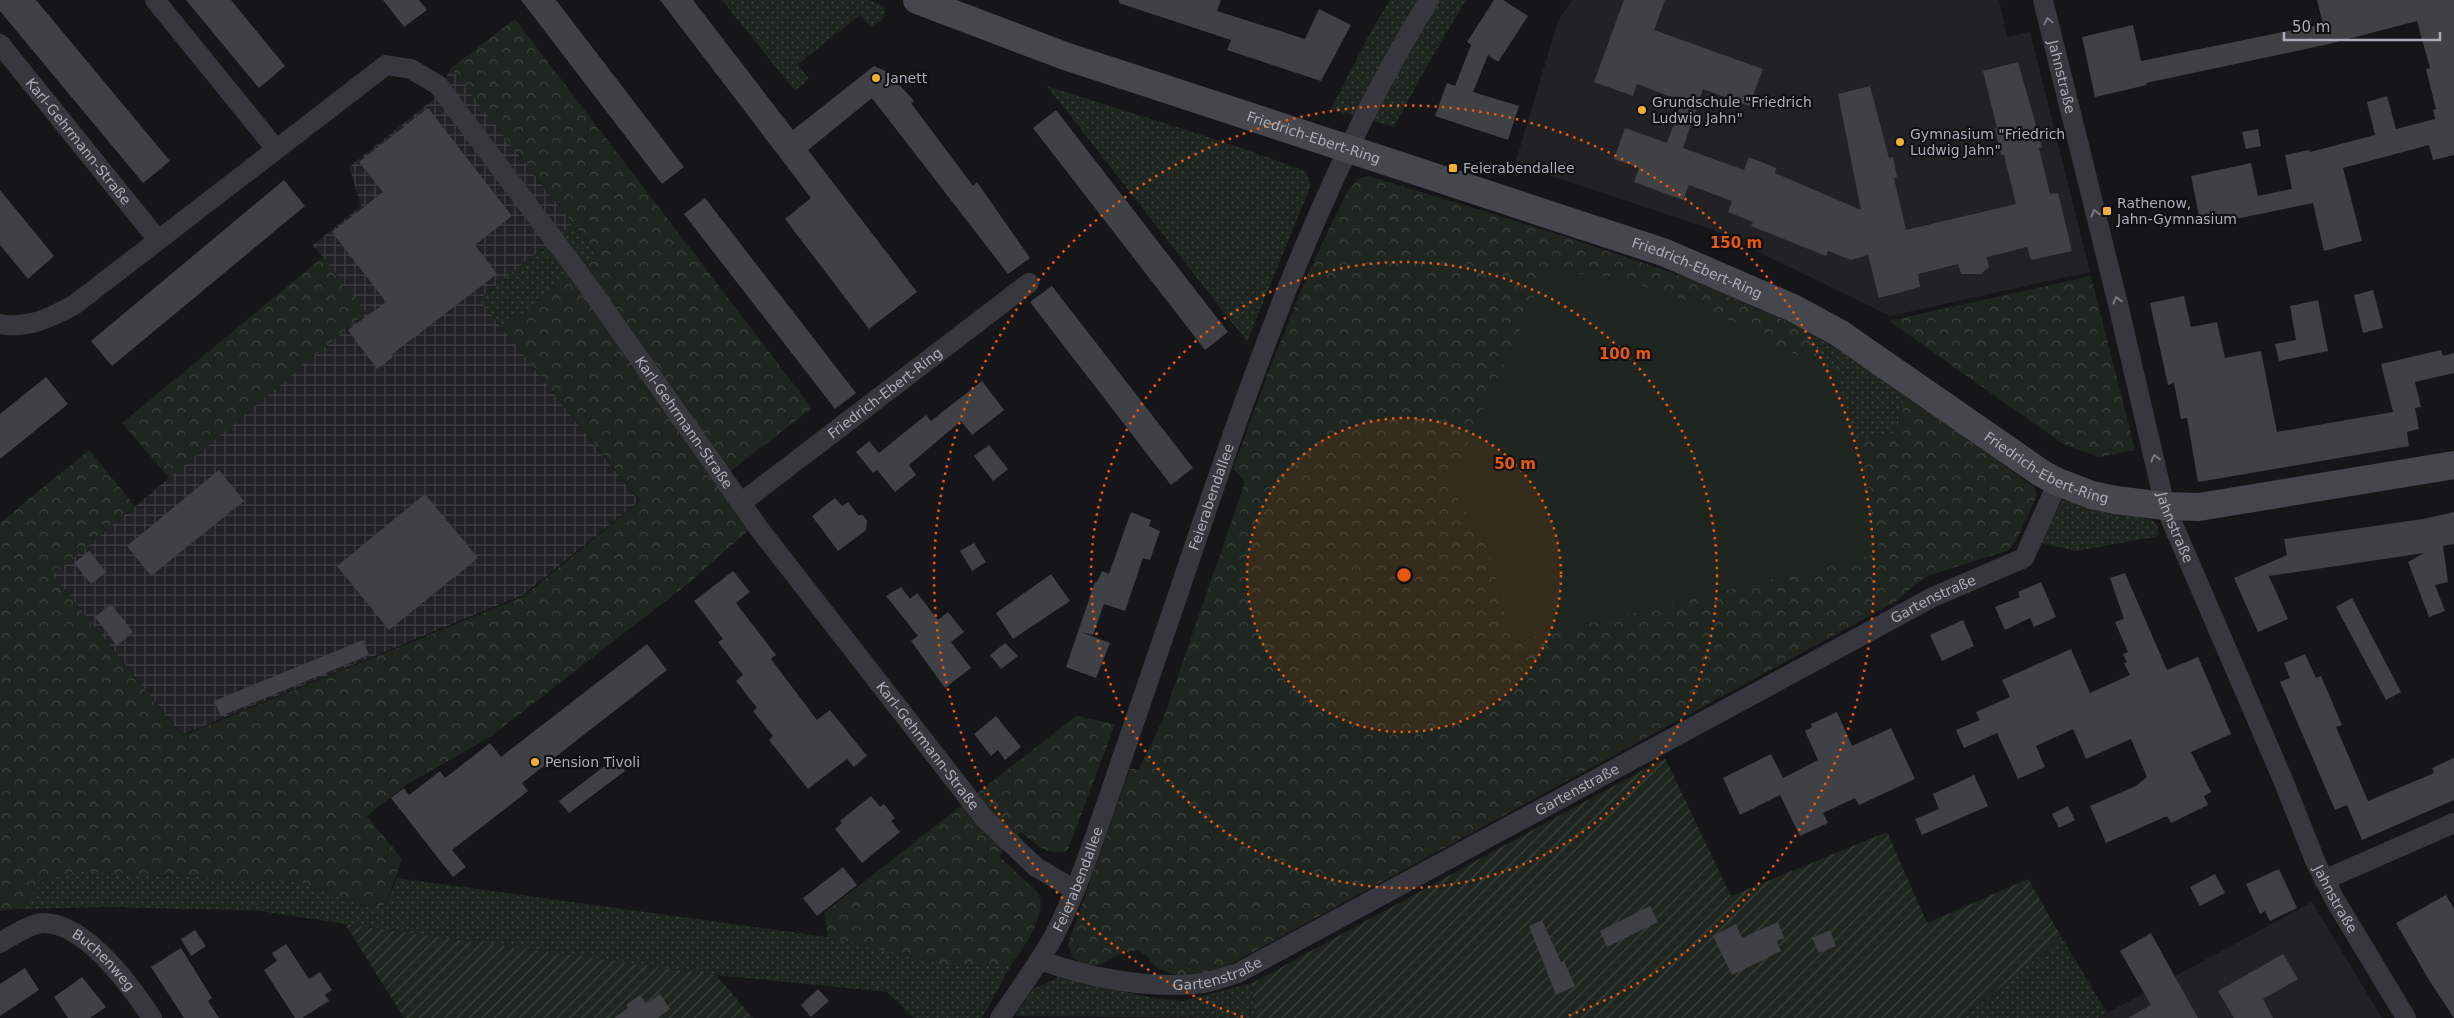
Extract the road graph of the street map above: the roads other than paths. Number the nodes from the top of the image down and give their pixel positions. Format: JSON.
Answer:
{"nodes":[{"id":1,"x":155,"y":0,"type":"edge"},
{"id":2,"x":918,"y":0,"type":"edge"},
{"id":3,"x":1429,"y":0,"type":"edge"},
{"id":4,"x":2043,"y":0,"type":"edge"},
{"id":5,"x":0,"y":44,"type":"edge"},
{"id":6,"x":276,"y":149,"type":"junction"},
{"id":7,"x":1349,"y":149,"type":"junction"},
{"id":8,"x":158,"y":240,"type":"junction"},
{"id":9,"x":1029,"y":283,"type":"dead end"},
{"id":10,"x":0,"y":324,"type":"edge"},
{"id":11,"x":2454,"y":464,"type":"edge"},
{"id":12,"x":2058,"y":482,"type":"junction"},
{"id":13,"x":741,"y":503,"type":"junction"},
{"id":14,"x":2165,"y":506,"type":"junction"},
{"id":15,"x":2454,"y":823,"type":"edge"},
{"id":16,"x":2324,"y":880,"type":"junction"},
{"id":17,"x":1075,"y":890,"type":"junction"},
{"id":18,"x":0,"y":943,"type":"edge"},
{"id":19,"x":1040,"y":960,"type":"junction"},
{"id":20,"x":152,"y":1018,"type":"edge"},
{"id":21,"x":1000,"y":1018,"type":"edge"},
{"id":22,"x":2406,"y":1018,"type":"edge"}],
"edges":[{"from":1,"to":6,"type":"street"},
{"from":2,"to":7,"type":"main road","name":"Friedrich-Ebert-Ring"},
{"from":3,"to":7,"type":"street","name":"Feierabendallee"},
{"from":14,"to":4,"type":"street","name":"Jahnstraße","one_way":true},
{"from":5,"to":8,"type":"street","name":"Karl-Gehrmann-Straße"},
{"from":6,"to":8,"type":"street","name":"Karl-Gehrmann-Straße"},
{"from":6,"to":13,"type":"street","name":"Karl-Gehrmann-Straße"},
{"from":7,"to":12,"type":"main road","name":"Friedrich-Ebert-Ring"},
{"from":7,"to":17,"type":"street","name":"Feierabendallee"},
{"from":8,"to":10,"type":"street","name":"Karl-Gehrmann-Straße"},
{"from":9,"to":13,"type":"street","name":"Friedrich-Ebert-Ring"},
{"from":11,"to":14,"type":"main road","name":"Friedrich-Ebert-Ring"},
{"from":12,"to":14,"type":"main road","name":"Friedrich-Ebert-Ring"},
{"from":12,"to":19,"type":"street","name":"Gartenstraße"},
{"from":13,"to":17,"type":"street","name":"Karl-Gehrmann-Straße"},
{"from":14,"to":16,"type":"street","name":"Jahnstraße"},
{"from":15,"to":16,"type":"street"},
{"from":16,"to":22,"type":"street","name":"Jahnstraße"},
{"from":17,"to":19,"type":"street","name":"Feierabendallee"},
{"from":18,"to":20,"type":"street","name":"Buchenweg"},
{"from":19,"to":21,"type":"street","name":"Feierabendallee"}]}
